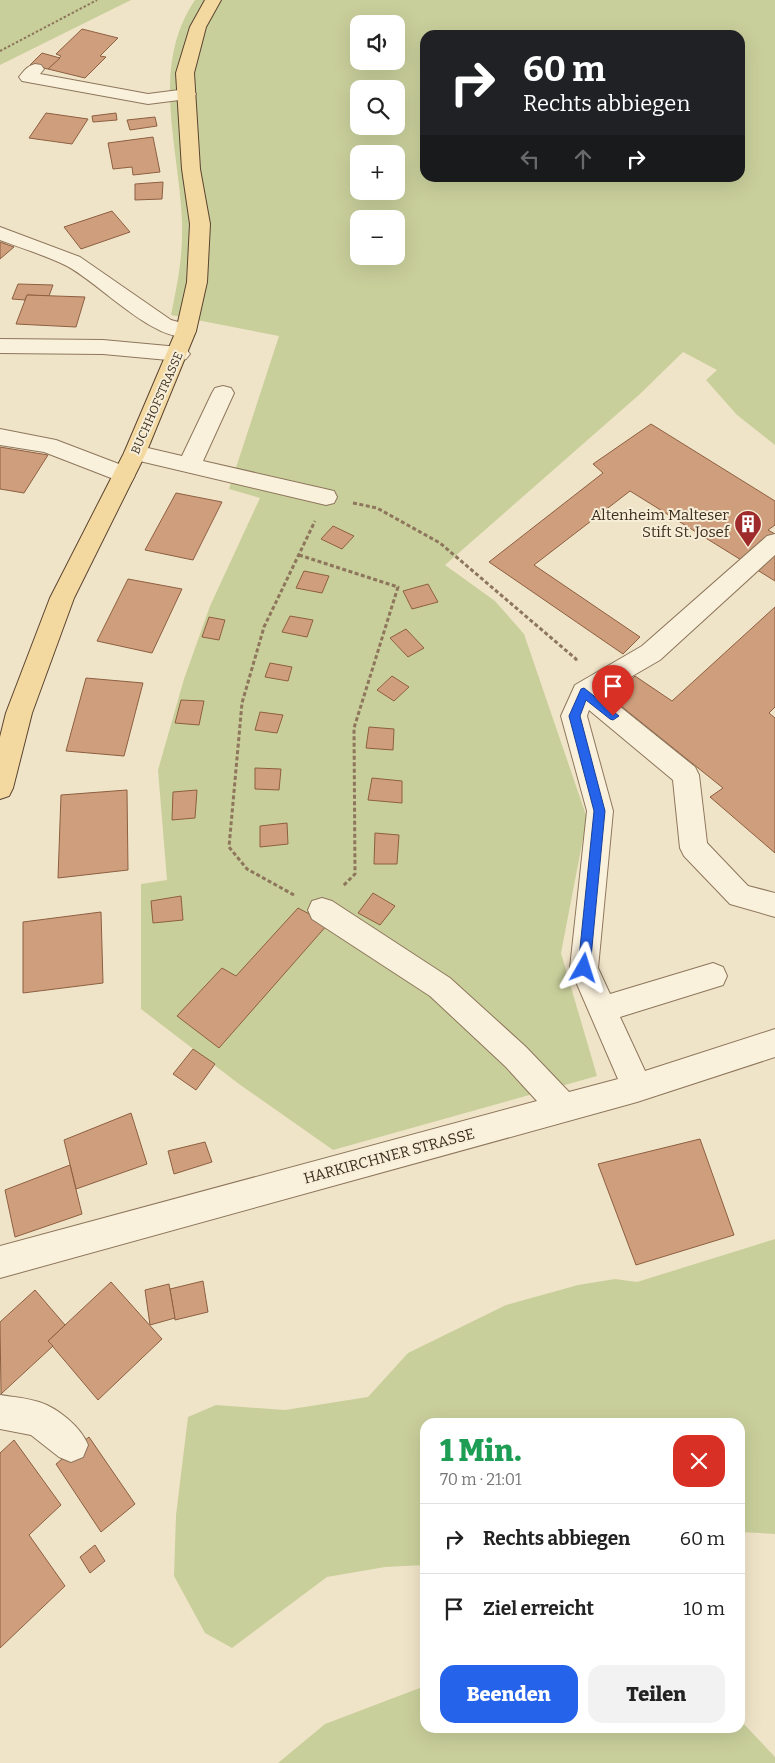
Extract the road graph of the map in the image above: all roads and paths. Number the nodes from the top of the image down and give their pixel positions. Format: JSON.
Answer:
{"nodes":[{"id":1,"x":97,"y":0,"type":"edge"},
{"id":2,"x":213,"y":0,"type":"edge"},
{"id":3,"x":0,"y":51,"type":"edge"},
{"id":4,"x":35,"y":69,"type":"dead end"},
{"id":5,"x":187,"y":94,"type":"junction"},
{"id":6,"x":0,"y":233,"type":"edge"},
{"id":7,"x":186,"y":331,"type":"junction"},
{"id":8,"x":0,"y":346,"type":"edge"},
{"id":9,"x":178,"y":354,"type":"junction"},
{"id":10,"x":223,"y":393,"type":"dead end"},
{"id":11,"x":0,"y":437,"type":"edge"},
{"id":12,"x":135,"y":453,"type":"junction"},
{"id":13,"x":189,"y":466,"type":"junction"},
{"id":14,"x":124,"y":475,"type":"junction"},
{"id":15,"x":326,"y":497,"type":"junction"},
{"id":16,"x":775,"y":542,"type":"edge"},
{"id":17,"x":299,"y":555,"type":"junction"},
{"id":18,"x":584,"y":692,"type":"junction"},
{"id":19,"x":0,"y":788,"type":"edge"},
{"id":20,"x":775,"y":905,"type":"edge"},
{"id":21,"x":322,"y":910,"type":"junction"},
{"id":22,"x":713,"y":976,"type":"dead end"},
{"id":23,"x":602,"y":1009,"type":"junction"},
{"id":24,"x":775,"y":1042,"type":"edge"},
{"id":25,"x":637,"y":1088,"type":"junction"},
{"id":26,"x":564,"y":1108,"type":"junction"},
{"id":27,"x":0,"y":1262,"type":"edge"},
{"id":28,"x":0,"y":1412,"type":"edge"},
{"id":29,"x":71,"y":1445,"type":"dead end"}],
"edges":[{"from":1,"to":3,"type":"path"},
{"from":2,"to":5,"type":"main road","name":"BUCHHOFSTRASSE"},
{"from":4,"to":5,"type":"street"},
{"from":5,"to":7,"type":"main road","name":"BUCHHOFSTRASSE"},
{"from":6,"to":7,"type":"street"},
{"from":7,"to":9,"type":"main road","name":"BUCHHOFSTRASSE"},
{"from":8,"to":9,"type":"street"},
{"from":9,"to":12,"type":"main road","name":"BUCHHOFSTRASSE"},
{"from":10,"to":13,"type":"street"},
{"from":11,"to":14,"type":"street"},
{"from":12,"to":13,"type":"street"},
{"from":12,"to":14,"type":"main road","name":"BUCHHOFSTRASSE"},
{"from":13,"to":15,"type":"street"},
{"from":14,"to":19,"type":"main road","name":"BUCHHOFSTRASSE"},
{"from":15,"to":17,"type":"path"},
{"from":15,"to":18,"type":"path"},
{"from":16,"to":18,"type":"street"},
{"from":17,"to":21,"type":"path"},
{"from":17,"to":21,"type":"path"},
{"from":18,"to":20,"type":"street"},
{"from":18,"to":23,"type":"street"},
{"from":21,"to":26,"type":"street"},
{"from":22,"to":23,"type":"street"},
{"from":23,"to":25,"type":"street"},
{"from":24,"to":25,"type":"street","name":"HARKIRCHNER STRASSE"},
{"from":25,"to":26,"type":"street","name":"HARKIRCHNER STRASSE"},
{"from":26,"to":27,"type":"street","name":"HARKIRCHNER STRASSE"},
{"from":28,"to":29,"type":"street"}]}
